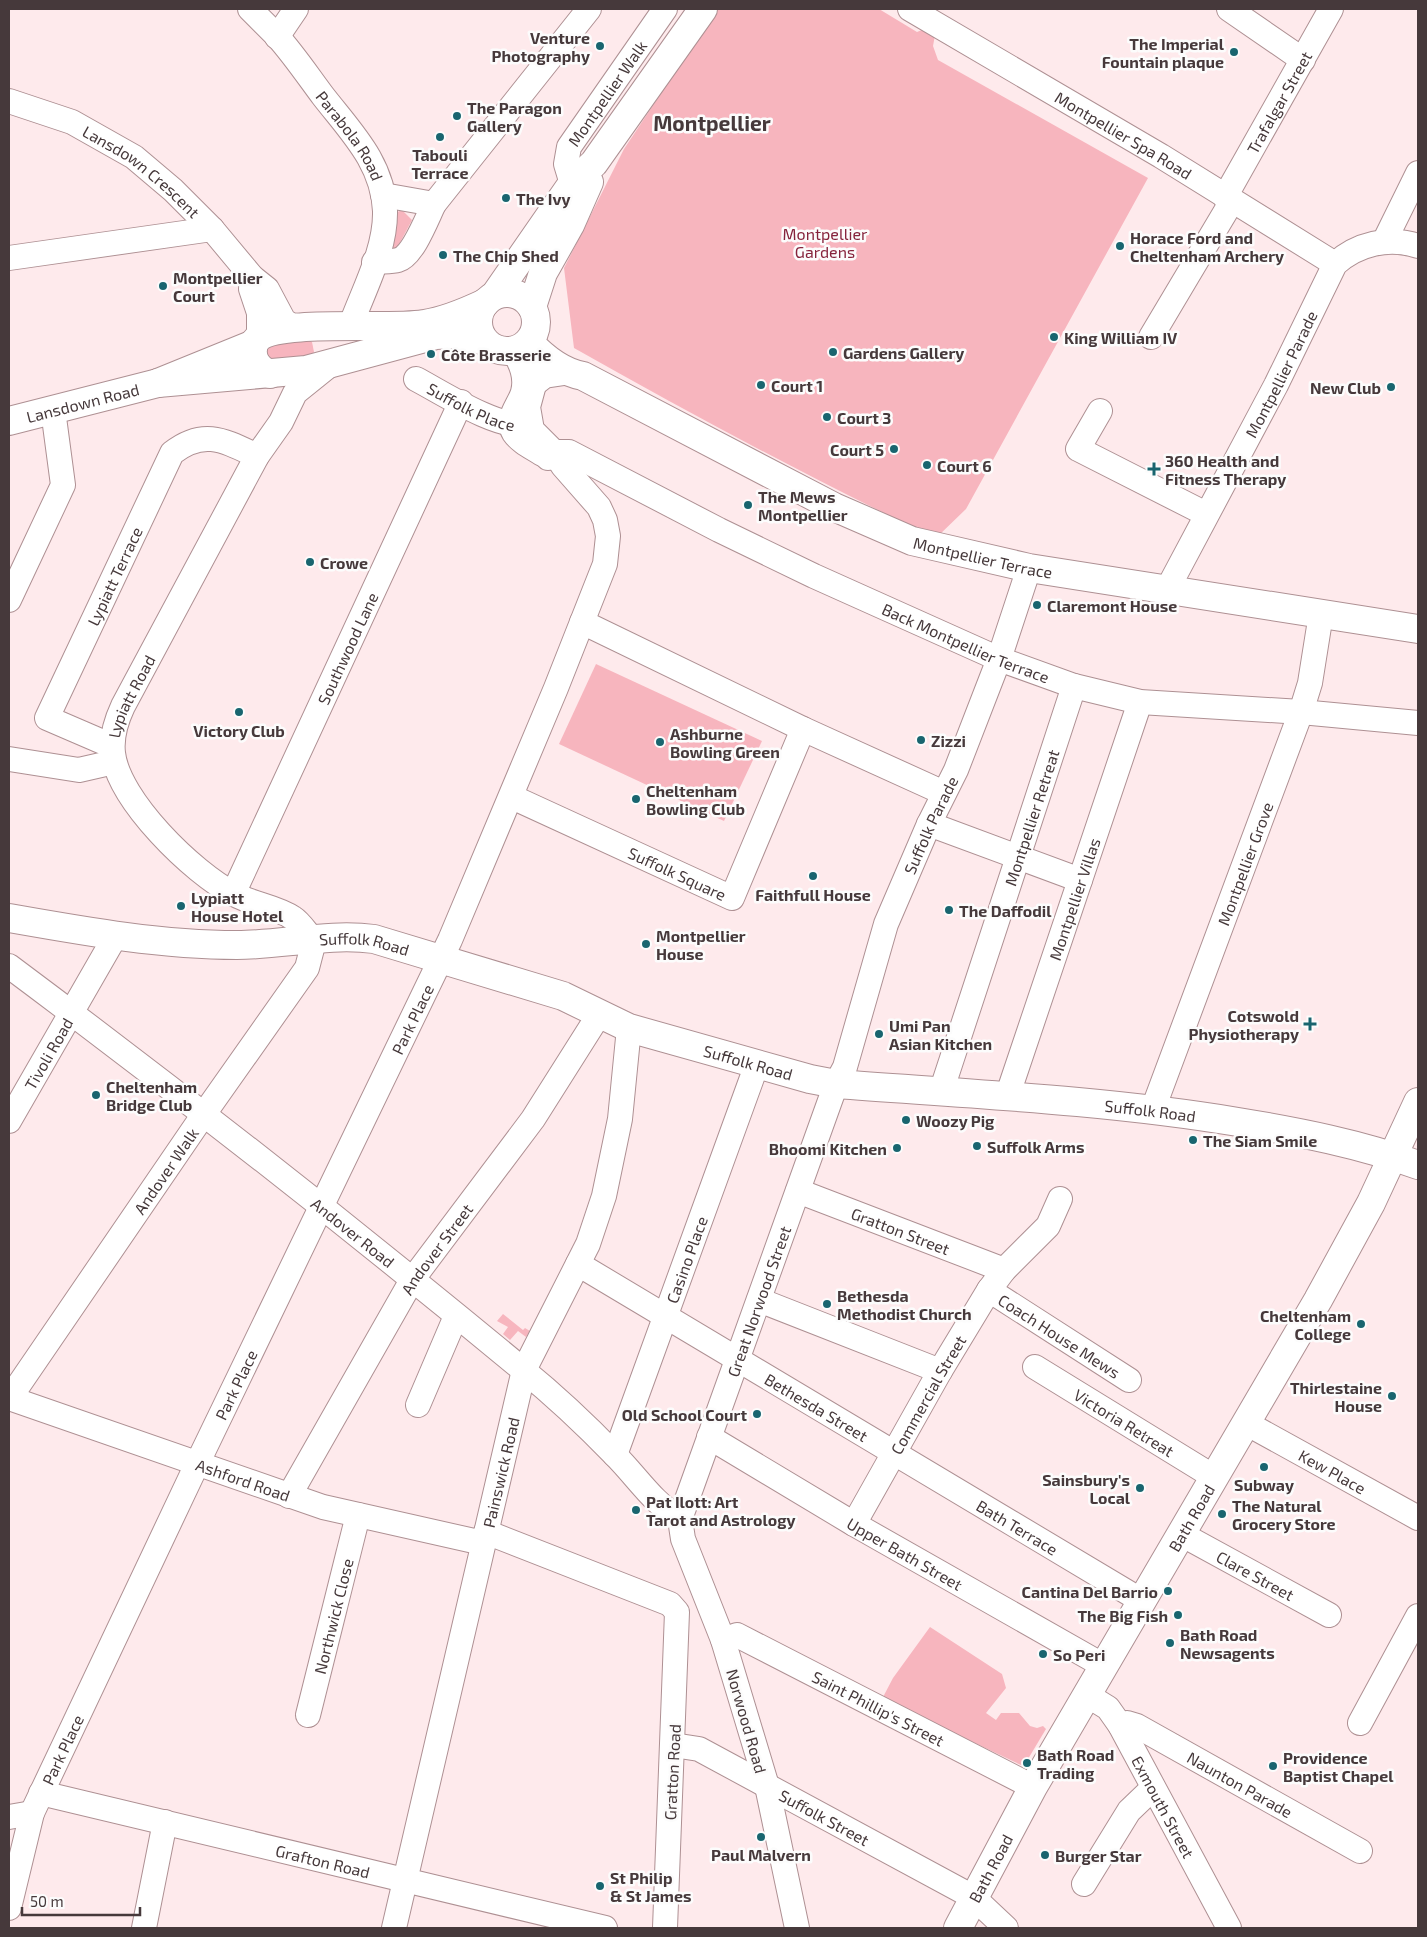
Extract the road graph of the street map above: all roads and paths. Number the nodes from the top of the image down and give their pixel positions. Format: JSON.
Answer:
{"nodes":[{"id":1,"x":250,"y":9,"type":"edge"},
{"id":2,"x":296,"y":9,"type":"edge"},
{"id":3,"x":589,"y":9,"type":"edge"},
{"id":4,"x":665,"y":9,"type":"edge"},
{"id":5,"x":703,"y":9,"type":"edge"},
{"id":6,"x":910,"y":9,"type":"edge"},
{"id":7,"x":1229,"y":9,"type":"edge"},
{"id":8,"x":1330,"y":9,"type":"edge"},
{"id":9,"x":277,"y":37,"type":"junction"},
{"id":10,"x":1303,"y":60,"type":"junction"},
{"id":11,"x":9,"y":101,"type":"edge"},
{"id":12,"x":594,"y":163,"type":"junction"},
{"id":13,"x":1418,"y":173,"type":"edge"},
{"id":14,"x":572,"y":184,"type":"junction"},
{"id":15,"x":383,"y":195,"type":"junction"},
{"id":16,"x":1229,"y":199,"type":"junction"},
{"id":17,"x":434,"y":204,"type":"junction"},
{"id":18,"x":212,"y":230,"type":"junction"},
{"id":19,"x":1384,"y":242,"type":"junction"},
{"id":20,"x":1418,"y":246,"type":"edge"},
{"id":21,"x":9,"y":258,"type":"edge"},
{"id":22,"x":374,"y":262,"type":"junction"},
{"id":23,"x":1335,"y":264,"type":"junction"},
{"id":24,"x":252,"y":277,"type":"junction"},
{"id":25,"x":365,"y":287,"type":"junction"},
{"id":26,"x":490,"y":299,"type":"junction"},
{"id":27,"x":327,"y":327,"type":"junction"},
{"id":28,"x":392,"y":327,"type":"junction"},
{"id":29,"x":527,"y":335,"type":"junction"},
{"id":30,"x":1151,"y":337,"type":"dead end"},
{"id":31,"x":256,"y":340,"type":"junction"},
{"id":32,"x":484,"y":340,"type":"junction"},
{"id":33,"x":335,"y":361,"type":"junction"},
{"id":34,"x":573,"y":373,"type":"junction"},
{"id":35,"x":270,"y":374,"type":"junction"},
{"id":36,"x":416,"y":379,"type":"dead end"},
{"id":37,"x":535,"y":381,"type":"junction"},
{"id":38,"x":158,"y":383,"type":"junction"},
{"id":39,"x":295,"y":392,"type":"junction"},
{"id":40,"x":461,"y":402,"type":"junction"},
{"id":41,"x":53,"y":410,"type":"junction"},
{"id":42,"x":1100,"y":411,"type":"dead end"},
{"id":43,"x":9,"y":421,"type":"edge"},
{"id":44,"x":521,"y":424,"type":"junction"},
{"id":45,"x":257,"y":456,"type":"junction"},
{"id":46,"x":555,"y":459,"type":"junction"},
{"id":47,"x":1206,"y":514,"type":"junction"},
{"id":48,"x":1029,"y":568,"type":"junction"},
{"id":49,"x":1168,"y":588,"type":"junction"},
{"id":50,"x":9,"y":600,"type":"edge"},
{"id":51,"x":1321,"y":614,"type":"junction"},
{"id":52,"x":582,"y":622,"type":"junction"},
{"id":53,"x":1418,"y":629,"type":"edge"},
{"id":54,"x":999,"y":659,"type":"junction"},
{"id":55,"x":1074,"y":686,"type":"junction"},
{"id":56,"x":1140,"y":702,"type":"junction"},
{"id":57,"x":1301,"y":712,"type":"junction"},
{"id":58,"x":1418,"y":723,"type":"edge"},
{"id":59,"x":803,"y":729,"type":"junction"},
{"id":60,"x":113,"y":754,"type":"junction"},
{"id":61,"x":9,"y":759,"type":"edge"},
{"id":62,"x":944,"y":793,"type":"junction"},
{"id":63,"x":512,"y":797,"type":"junction"},
{"id":64,"x":929,"y":824,"type":"junction"},
{"id":65,"x":1016,"y":857,"type":"junction"},
{"id":66,"x":1080,"y":880,"type":"junction"},
{"id":67,"x":233,"y":894,"type":"junction"},
{"id":68,"x":9,"y":918,"type":"edge"},
{"id":69,"x":116,"y":935,"type":"junction"},
{"id":70,"x":314,"y":941,"type":"junction"},
{"id":71,"x":442,"y":958,"type":"junction"},
{"id":72,"x":9,"y":966,"type":"edge"},
{"id":73,"x":71,"y":1011,"type":"junction"},
{"id":74,"x":600,"y":1013,"type":"junction"},
{"id":75,"x":629,"y":1028,"type":"junction"},
{"id":76,"x":757,"y":1064,"type":"junction"},
{"id":77,"x":836,"y":1084,"type":"junction"},
{"id":78,"x":941,"y":1092,"type":"junction"},
{"id":79,"x":1007,"y":1097,"type":"junction"},
{"id":80,"x":1418,"y":1102,"type":"edge"},
{"id":81,"x":1152,"y":1109,"type":"junction"},
{"id":82,"x":204,"y":1114,"type":"junction"},
{"id":83,"x":9,"y":1121,"type":"edge"},
{"id":84,"x":1407,"y":1161,"type":"edge"},
{"id":85,"x":798,"y":1192,"type":"junction"},
{"id":86,"x":1060,"y":1198,"type":"dead end"},
{"id":87,"x":320,"y":1207,"type":"junction"},
{"id":88,"x":578,"y":1264,"type":"junction"},
{"id":89,"x":1004,"y":1270,"type":"junction"},
{"id":90,"x":412,"y":1280,"type":"junction"},
{"id":91,"x":989,"y":1290,"type":"junction"},
{"id":92,"x":759,"y":1300,"type":"junction"},
{"id":93,"x":456,"y":1316,"type":"junction"},
{"id":94,"x":665,"y":1316,"type":"junction"},
{"id":95,"x":737,"y":1358,"type":"junction"},
{"id":96,"x":1035,"y":1367,"type":"dead end"},
{"id":97,"x":524,"y":1370,"type":"junction"},
{"id":98,"x":940,"y":1372,"type":"junction"},
{"id":99,"x":1129,"y":1380,"type":"dead end"},
{"id":100,"x":11,"y":1398,"type":"edge"},
{"id":101,"x":418,"y":1405,"type":"dead end"},
{"id":102,"x":1246,"y":1423,"type":"junction"},
{"id":103,"x":709,"y":1436,"type":"junction"},
{"id":104,"x":895,"y":1454,"type":"junction"},
{"id":105,"x":615,"y":1455,"type":"junction"},
{"id":106,"x":198,"y":1462,"type":"junction"},
{"id":107,"x":1214,"y":1477,"type":"junction"},
{"id":108,"x":289,"y":1496,"type":"junction"},
{"id":109,"x":358,"y":1515,"type":"junction"},
{"id":110,"x":1418,"y":1518,"type":"edge"},
{"id":111,"x":680,"y":1519,"type":"junction"},
{"id":112,"x":854,"y":1524,"type":"junction"},
{"id":113,"x":1181,"y":1534,"type":"junction"},
{"id":114,"x":484,"y":1537,"type":"junction"},
{"id":115,"x":1142,"y":1601,"type":"junction"},
{"id":116,"x":1329,"y":1615,"type":"dead end"},
{"id":117,"x":678,"y":1616,"type":"joint"},
{"id":118,"x":1418,"y":1616,"type":"edge"},
{"id":119,"x":724,"y":1640,"type":"junction"},
{"id":120,"x":1104,"y":1666,"type":"junction"},
{"id":121,"x":1087,"y":1695,"type":"junction"},
{"id":122,"x":308,"y":1715,"type":"dead end"},
{"id":123,"x":1360,"y":1723,"type":"dead end"},
{"id":124,"x":1120,"y":1726,"type":"junction"},
{"id":125,"x":673,"y":1745,"type":"junction"},
{"id":126,"x":767,"y":1786,"type":"junction"},
{"id":127,"x":1033,"y":1787,"type":"junction"},
{"id":128,"x":1153,"y":1788,"type":"junction"},
{"id":129,"x":36,"y":1803,"type":"junction"},
{"id":130,"x":9,"y":1817,"type":"edge"},
{"id":131,"x":166,"y":1822,"type":"junction"},
{"id":132,"x":1360,"y":1851,"type":"dead end"},
{"id":133,"x":405,"y":1879,"type":"junction"},
{"id":134,"x":1084,"y":1884,"type":"dead end"},
{"id":135,"x":973,"y":1897,"type":"junction"},
{"id":136,"x":9,"y":1908,"type":"edge"},
{"id":137,"x":665,"y":1918,"type":"edge"},
{"id":138,"x":144,"y":1928,"type":"edge"},
{"id":139,"x":394,"y":1928,"type":"edge"},
{"id":140,"x":605,"y":1928,"type":"edge"},
{"id":141,"x":797,"y":1928,"type":"edge"},
{"id":142,"x":958,"y":1928,"type":"edge"},
{"id":143,"x":1006,"y":1928,"type":"edge"},
{"id":144,"x":1229,"y":1928,"type":"edge"}],
"edges":[{"from":1,"to":9,"type":"street","name":"Parabola Road"},
{"from":2,"to":9,"type":"street"},
{"from":3,"to":17,"type":"street"},
{"from":4,"to":14,"type":"street","name":"Montpellier Walk"},
{"from":5,"to":12,"type":"main road","name":"Montpellier Walk"},
{"from":6,"to":16,"type":"street","name":"Montpellier Spa Road"},
{"from":7,"to":10,"type":"street"},
{"from":8,"to":10,"type":"street","name":"Trafalgar Street"},
{"from":9,"to":15,"type":"street","name":"Parabola Road"},
{"from":10,"to":16,"type":"street","name":"Trafalgar Street"},
{"from":11,"to":18,"type":"street","name":"Lansdown Crescent"},
{"from":12,"to":14,"type":"main road","name":"Montpellier Walk"},
{"from":12,"to":29,"type":"main road","name":"Montpellier Walk"},
{"from":13,"to":19,"type":"street"},
{"from":14,"to":26,"type":"main road","name":"Montpellier Walk"},
{"from":15,"to":17,"type":"street"},
{"from":15,"to":22,"type":"street","name":"Parabola Road"},
{"from":16,"to":23,"type":"street","name":"Montpellier Spa Road"},
{"from":16,"to":30,"type":"street","name":"Trafalgar Street"},
{"from":17,"to":22,"type":"street"},
{"from":18,"to":21,"type":"street"},
{"from":18,"to":24,"type":"street","name":"Lansdown Crescent"},
{"from":19,"to":20,"type":"street"},
{"from":19,"to":23,"type":"street"},
{"from":22,"to":25,"type":"street","name":"Parabola Road"},
{"from":23,"to":47,"type":"street","name":"Montpellier Parade"},
{"from":24,"to":27,"type":"street","name":"Lansdown Crescent"},
{"from":24,"to":31,"type":"street"},
{"from":25,"to":27,"type":"street","name":"Parabola Road"},
{"from":25,"to":28,"type":"street"},
{"from":26,"to":28,"type":"main road","name":"Lansdown Road"},
{"from":26,"to":29,"type":"main road"},
{"from":26,"to":32,"type":"main road"},
{"from":27,"to":28,"type":"main road","name":"Lansdown Road"},
{"from":27,"to":31,"type":"main road","name":"Lansdown Road"},
{"from":27,"to":33,"type":"main road"},
{"from":29,"to":32,"type":"main road"},
{"from":29,"to":34,"type":"main road","name":"Montpellier Terrace"},
{"from":29,"to":37,"type":"street"},
{"from":29,"to":44,"type":"street"},
{"from":31,"to":35,"type":"main road"},
{"from":31,"to":38,"type":"main road","name":"Lansdown Road"},
{"from":32,"to":33,"type":"main road","name":"Lansdown Road"},
{"from":33,"to":35,"type":"main road","name":"Lansdown Road"},
{"from":33,"to":39,"type":"street","name":"Lypiatt Road"},
{"from":34,"to":37,"type":"main road"},
{"from":34,"to":48,"type":"main road","name":"Montpellier Terrace"},
{"from":35,"to":38,"type":"main road","name":"Lansdown Road"},
{"from":35,"to":39,"type":"street"},
{"from":36,"to":40,"type":"street","name":"Suffolk Place"},
{"from":37,"to":44,"type":"street"},
{"from":38,"to":41,"type":"main road","name":"Lansdown Road"},
{"from":39,"to":45,"type":"street","name":"Lypiatt Road"},
{"from":40,"to":44,"type":"street","name":"Suffolk Place"},
{"from":40,"to":67,"type":"street","name":"Southwood Lane"},
{"from":41,"to":43,"type":"main road","name":"Lansdown Road"},
{"from":41,"to":50,"type":"street"},
{"from":42,"to":47,"type":"street"},
{"from":44,"to":46,"type":"street"},
{"from":45,"to":60,"type":"street","name":"Lypiatt Road"},
{"from":45,"to":60,"type":"street","name":"Lypiatt Terrace"},
{"from":46,"to":52,"type":"street"},
{"from":46,"to":54,"type":"street","name":"Back Montpellier Terrace"},
{"from":47,"to":49,"type":"street","name":"Montpellier Parade"},
{"from":48,"to":49,"type":"main road","name":"Montpellier Terrace"},
{"from":48,"to":54,"type":"street","name":"Suffolk Parade"},
{"from":49,"to":51,"type":"main road","name":"Montpellier Terrace"},
{"from":51,"to":53,"type":"main road","name":"Montpellier Terrace"},
{"from":51,"to":57,"type":"street","name":"Montpellier Grove"},
{"from":52,"to":59,"type":"street"},
{"from":52,"to":63,"type":"street"},
{"from":54,"to":55,"type":"street","name":"Back Montpellier Terrace"},
{"from":54,"to":62,"type":"street","name":"Suffolk Parade"},
{"from":55,"to":56,"type":"street","name":"Back Montpellier Terrace"},
{"from":55,"to":65,"type":"street","name":"Montpellier Retreat"},
{"from":56,"to":57,"type":"street","name":"Back Montpellier Terrace"},
{"from":56,"to":66,"type":"street","name":"Montpellier Villas"},
{"from":57,"to":58,"type":"street","name":"Back Montpellier Terrace"},
{"from":57,"to":81,"type":"street","name":"Montpellier Grove"},
{"from":59,"to":62,"type":"street"},
{"from":59,"to":63,"type":"street","name":"Suffolk Square"},
{"from":60,"to":61,"type":"street"},
{"from":60,"to":67,"type":"street","name":"Lypiatt Road"},
{"from":62,"to":64,"type":"street","name":"Suffolk Parade"},
{"from":63,"to":71,"type":"street"},
{"from":64,"to":65,"type":"street"},
{"from":64,"to":77,"type":"street","name":"Suffolk Parade"},
{"from":65,"to":66,"type":"street"},
{"from":65,"to":78,"type":"street","name":"Montpellier Retreat"},
{"from":66,"to":79,"type":"street","name":"Montpellier Villas"},
{"from":67,"to":70,"type":"street","name":"Lypiatt Road"},
{"from":68,"to":69,"type":"main road"},
{"from":69,"to":70,"type":"main road","name":"Suffolk Road"},
{"from":69,"to":73,"type":"street","name":"Tivoli Road"},
{"from":70,"to":71,"type":"main road","name":"Suffolk Road"},
{"from":70,"to":82,"type":"street","name":"Andover Walk"},
{"from":71,"to":74,"type":"main road","name":"Suffolk Road"},
{"from":71,"to":87,"type":"street","name":"Park Place"},
{"from":72,"to":73,"type":"street","name":"Andover Road"},
{"from":73,"to":82,"type":"street","name":"Andover Road"},
{"from":73,"to":83,"type":"street","name":"Tivoli Road"},
{"from":74,"to":75,"type":"main road","name":"Suffolk Road"},
{"from":74,"to":90,"type":"street","name":"Andover Street"},
{"from":75,"to":76,"type":"main road","name":"Suffolk Road"},
{"from":75,"to":88,"type":"street","name":"Painswick Road"},
{"from":76,"to":77,"type":"main road","name":"Suffolk Road"},
{"from":76,"to":94,"type":"street","name":"Casino Place"},
{"from":77,"to":78,"type":"main road","name":"Suffolk Road"},
{"from":77,"to":85,"type":"street","name":"Great Norwood Street"},
{"from":78,"to":79,"type":"main road","name":"Suffolk Road"},
{"from":79,"to":81,"type":"main road","name":"Suffolk Road"},
{"from":80,"to":84,"type":"main road","name":"Bath Road"},
{"from":81,"to":84,"type":"main road","name":"Suffolk Road"},
{"from":82,"to":87,"type":"street","name":"Andover Road"},
{"from":82,"to":100,"type":"street","name":"Andover Walk"},
{"from":84,"to":102,"type":"main road","name":"Bath Road"},
{"from":85,"to":89,"type":"street","name":"Gratton Street"},
{"from":85,"to":92,"type":"street","name":"Great Norwood Street"},
{"from":86,"to":89,"type":"street","name":"Commercial Street"},
{"from":87,"to":90,"type":"street","name":"Andover Road"},
{"from":87,"to":106,"type":"street","name":"Park Place"},
{"from":88,"to":94,"type":"street","name":"Bethesda Street"},
{"from":88,"to":97,"type":"street","name":"Painswick Road"},
{"from":89,"to":91,"type":"street","name":"Commercial Street"},
{"from":90,"to":93,"type":"street","name":"Andover Road"},
{"from":90,"to":108,"type":"street","name":"Andover Street"},
{"from":91,"to":98,"type":"street","name":"Commercial Street"},
{"from":91,"to":99,"type":"street","name":"Coach House Mews"},
{"from":92,"to":95,"type":"street","name":"Great Norwood Street"},
{"from":92,"to":98,"type":"street"},
{"from":93,"to":97,"type":"street","name":"Andover Road"},
{"from":93,"to":101,"type":"street"},
{"from":94,"to":95,"type":"street","name":"Bethesda Street"},
{"from":94,"to":105,"type":"street","name":"Casino Place"},
{"from":95,"to":103,"type":"street","name":"Great Norwood Street"},
{"from":95,"to":104,"type":"street","name":"Bethesda Street"},
{"from":96,"to":107,"type":"street","name":"Victoria Retreat"},
{"from":97,"to":105,"type":"street","name":"Andover Road"},
{"from":97,"to":114,"type":"street","name":"Painswick Road"},
{"from":98,"to":104,"type":"street","name":"Commercial Street"},
{"from":100,"to":106,"type":"street","name":"Ashford Road"},
{"from":102,"to":107,"type":"main road","name":"Bath Road"},
{"from":102,"to":110,"type":"street","name":"Kew Place"},
{"from":103,"to":111,"type":"street","name":"Great Norwood Street"},
{"from":103,"to":112,"type":"street","name":"Upper Bath Street"},
{"from":104,"to":112,"type":"street","name":"Commercial Street"},
{"from":104,"to":115,"type":"street","name":"Bath Terrace"},
{"from":105,"to":111,"type":"street","name":"Andover Road"},
{"from":106,"to":108,"type":"street","name":"Ashford Road"},
{"from":106,"to":129,"type":"street","name":"Park Place"},
{"from":107,"to":113,"type":"main road","name":"Bath Road"},
{"from":108,"to":109,"type":"street","name":"Ashford Road"},
{"from":109,"to":114,"type":"street","name":"Ashford Road"},
{"from":109,"to":122,"type":"street","name":"Northwick Close"},
{"from":111,"to":119,"type":"street","name":"Norwood Road"},
{"from":112,"to":120,"type":"street","name":"Upper Bath Street"},
{"from":113,"to":115,"type":"main road","name":"Bath Road"},
{"from":113,"to":116,"type":"street","name":"Clare Street"},
{"from":114,"to":117,"type":"street","name":"Ashford Road"},
{"from":114,"to":133,"type":"street","name":"Painswick Road"},
{"from":115,"to":120,"type":"main road","name":"Bath Road"},
{"from":117,"to":125,"type":"street","name":"Gratton Road"},
{"from":118,"to":123,"type":"street"},
{"from":119,"to":126,"type":"street","name":"Norwood Road"},
{"from":119,"to":127,"type":"street","name":"Saint Phillip's Street"},
{"from":120,"to":121,"type":"main road","name":"Bath Road"},
{"from":121,"to":124,"type":"street","name":"Exmouth Street"},
{"from":121,"to":127,"type":"main road","name":"Bath Road"},
{"from":124,"to":128,"type":"street","name":"Exmouth Street"},
{"from":124,"to":132,"type":"street","name":"Naunton Parade"},
{"from":125,"to":126,"type":"street","name":"Suffolk Street"},
{"from":125,"to":137,"type":"street","name":"Gratton Road"},
{"from":126,"to":135,"type":"street","name":"Suffolk Street"},
{"from":126,"to":141,"type":"street","name":"Norwood Road"},
{"from":127,"to":135,"type":"main road","name":"Bath Road"},
{"from":128,"to":134,"type":"street"},
{"from":128,"to":144,"type":"street","name":"Exmouth Street"},
{"from":129,"to":130,"type":"street"},
{"from":129,"to":131,"type":"street","name":"Grafton Road"},
{"from":129,"to":136,"type":"street","name":"Park Place"},
{"from":131,"to":133,"type":"street","name":"Grafton Road"},
{"from":131,"to":138,"type":"street"},
{"from":133,"to":139,"type":"street","name":"Painswick Road"},
{"from":133,"to":140,"type":"street","name":"Grafton Road"},
{"from":135,"to":142,"type":"main road","name":"Bath Road"},
{"from":135,"to":143,"type":"street","name":"Suffolk Street"}]}
